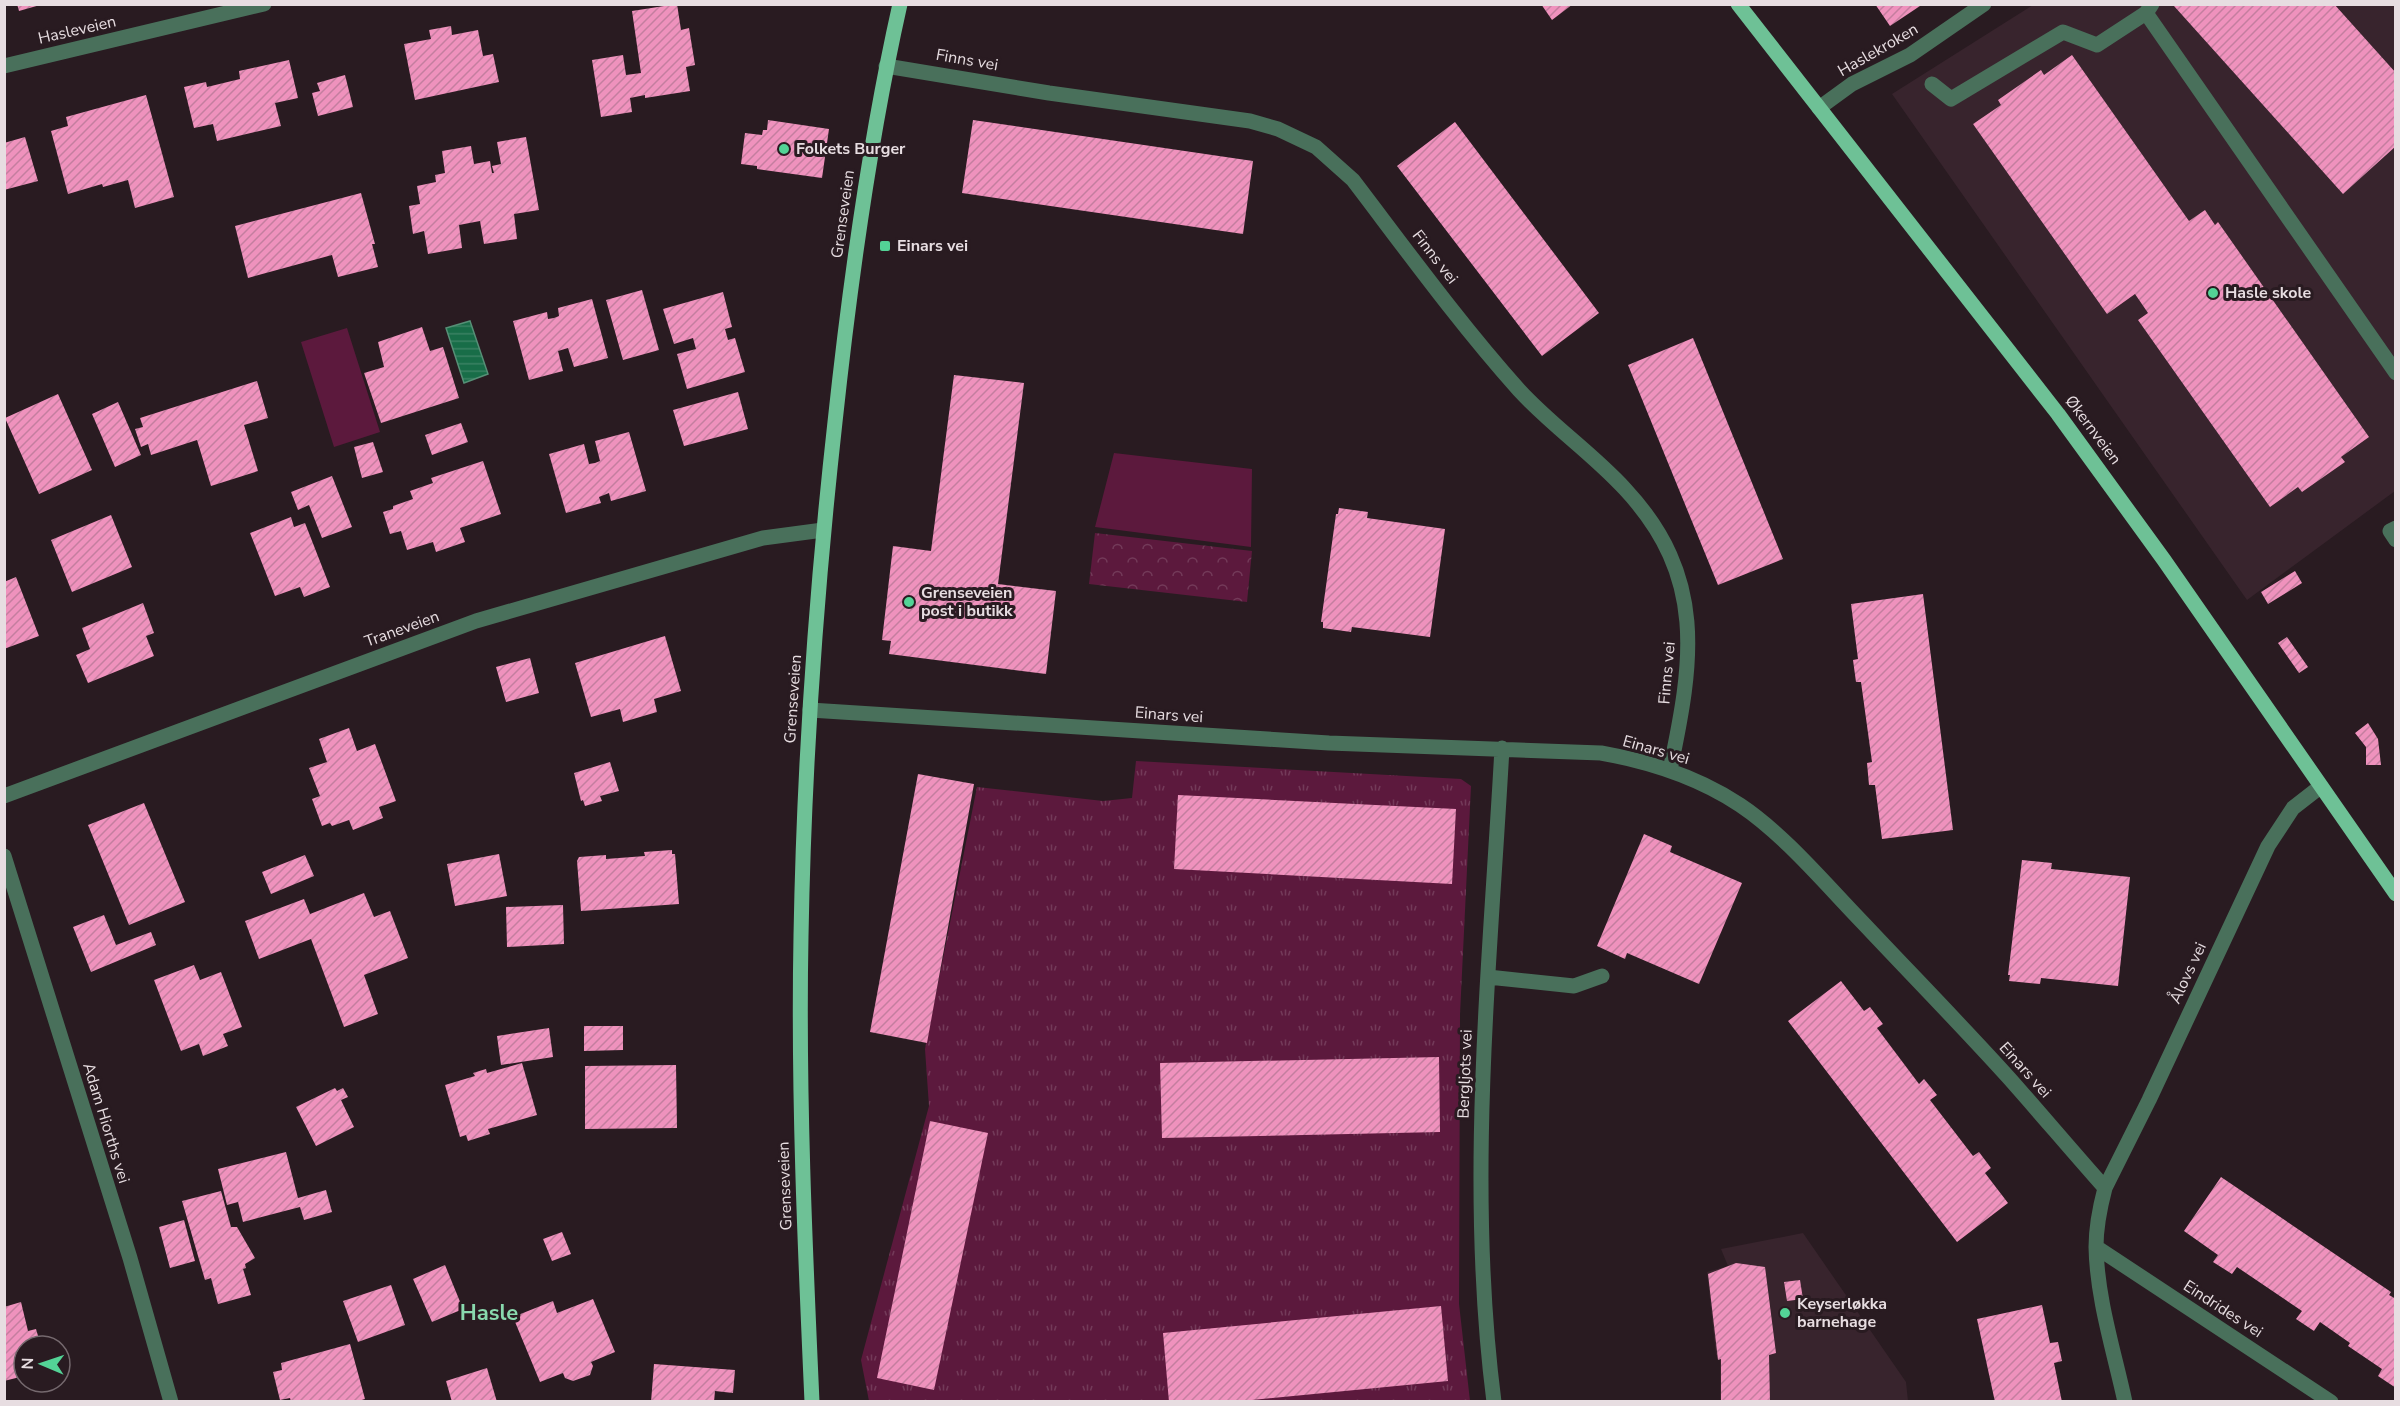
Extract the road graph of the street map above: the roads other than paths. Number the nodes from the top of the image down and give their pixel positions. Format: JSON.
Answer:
{"nodes":[{"id":1,"x":264,"y":4,"type":"edge"},
{"id":2,"x":900,"y":4,"type":"edge"},
{"id":3,"x":1738,"y":4,"type":"edge"},
{"id":4,"x":1984,"y":4,"type":"edge"},
{"id":5,"x":2149,"y":9,"type":"edge"},
{"id":6,"x":4,"y":66,"type":"edge"},
{"id":7,"x":886,"y":66,"type":"junction"},
{"id":8,"x":1932,"y":84,"type":"dead end"},
{"id":9,"x":1820,"y":108,"type":"junction"},
{"id":10,"x":2396,"y":373,"type":"edge"},
{"id":11,"x":823,"y":530,"type":"junction"},
{"id":12,"x":810,"y":710,"type":"junction"},
{"id":13,"x":1502,"y":748,"type":"junction"},
{"id":14,"x":1670,"y":770,"type":"junction"},
{"id":15,"x":2320,"y":787,"type":"junction"},
{"id":16,"x":4,"y":796,"type":"edge"},
{"id":17,"x":4,"y":856,"type":"edge"},
{"id":18,"x":2396,"y":894,"type":"edge"},
{"id":19,"x":1602,"y":976,"type":"dead end"},
{"id":20,"x":1488,"y":977,"type":"junction"},
{"id":21,"x":2105,"y":1188,"type":"junction"},
{"id":22,"x":2096,"y":1247,"type":"junction"},
{"id":23,"x":171,"y":1401,"type":"edge"},
{"id":24,"x":812,"y":1401,"type":"edge"},
{"id":25,"x":1494,"y":1401,"type":"edge"},
{"id":26,"x":2125,"y":1401,"type":"edge"},
{"id":27,"x":2331,"y":1401,"type":"edge"}],
"edges":[{"from":1,"to":6,"type":"street","name":"Hasleveien"},
{"from":2,"to":7,"type":"main road","name":"Grenseveien"},
{"from":3,"to":9,"type":"main road","name":"Økernveien"},
{"from":4,"to":9,"type":"street","name":"Haslekroken"},
{"from":5,"to":8,"type":"street"},
{"from":5,"to":10,"type":"street"},
{"from":7,"to":11,"type":"main road","name":"Grenseveien"},
{"from":7,"to":14,"type":"street","name":"Finns vei"},
{"from":9,"to":15,"type":"main road","name":"Økernveien"},
{"from":11,"to":12,"type":"main road","name":"Grenseveien"},
{"from":11,"to":16,"type":"street","name":"Traneveien"},
{"from":12,"to":13,"type":"street","name":"Einars vei"},
{"from":12,"to":24,"type":"main road","name":"Grenseveien"},
{"from":13,"to":14,"type":"street","name":"Einars vei"},
{"from":13,"to":20,"type":"street","name":"Bergljots vei"},
{"from":14,"to":21,"type":"street","name":"Einars vei"},
{"from":15,"to":18,"type":"main road","name":"Økernveien"},
{"from":15,"to":21,"type":"street","name":"Ålovs vei"},
{"from":17,"to":23,"type":"street","name":"Adam Hiorths vei"},
{"from":19,"to":20,"type":"street"},
{"from":20,"to":25,"type":"street","name":"Bergljots vei"},
{"from":21,"to":22,"type":"street"},
{"from":22,"to":26,"type":"street"},
{"from":22,"to":27,"type":"street","name":"Eindrides vei"}]}
